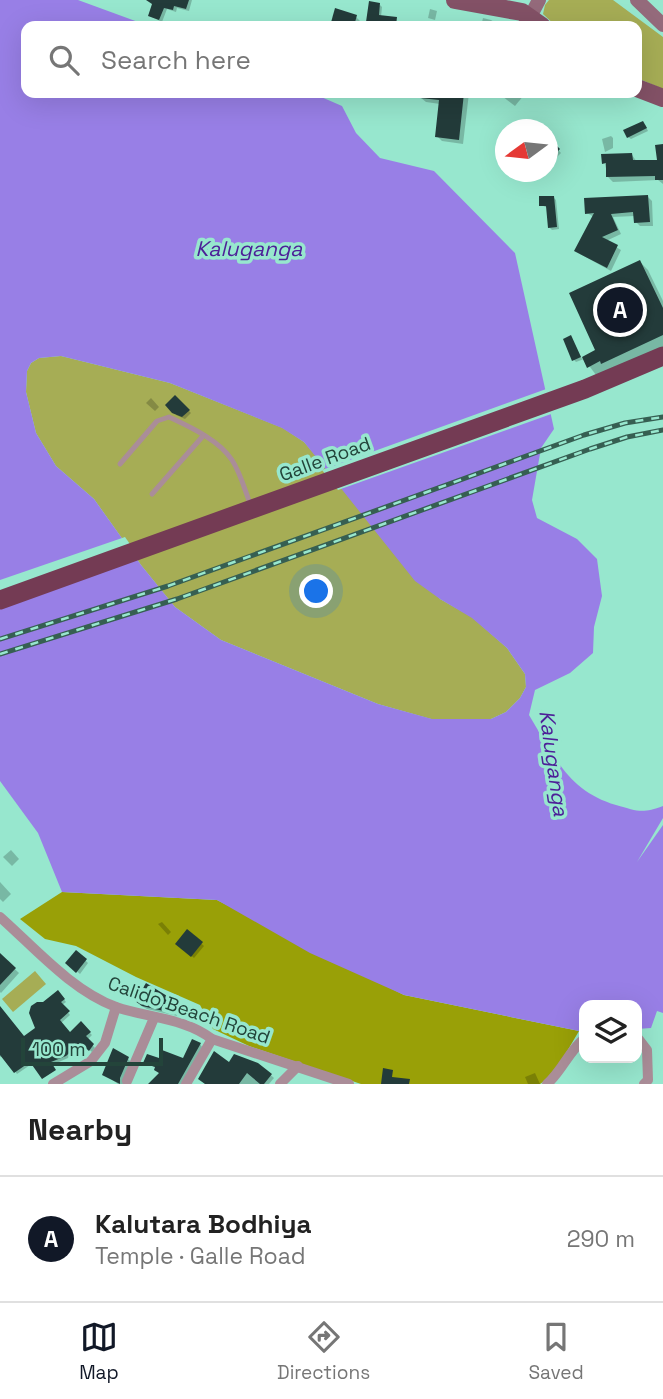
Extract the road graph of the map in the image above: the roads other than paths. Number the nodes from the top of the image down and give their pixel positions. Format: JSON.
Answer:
{"nodes":[{"id":1,"x":455,"y":0,"type":"edge"},
{"id":2,"x":539,"y":0,"type":"edge"},
{"id":3,"x":637,"y":0,"type":"edge"},
{"id":4,"x":535,"y":21,"type":"edge"},
{"id":5,"x":536,"y":21,"type":"edge"},
{"id":6,"x":663,"y":25,"type":"edge"},
{"id":7,"x":642,"y":90,"type":"edge"},
{"id":8,"x":663,"y":98,"type":"edge"},
{"id":9,"x":663,"y":356,"type":"edge"},
{"id":10,"x":203,"y":436,"type":"junction"},
{"id":11,"x":120,"y":464,"type":"dead end"},
{"id":12,"x":152,"y":494,"type":"dead end"},
{"id":13,"x":252,"y":509,"type":"junction"},
{"id":14,"x":0,"y":600,"type":"edge"},
{"id":15,"x":2,"y":922,"type":"edge"},
{"id":16,"x":116,"y":1007,"type":"junction"},
{"id":17,"x":154,"y":1018,"type":"junction"},
{"id":18,"x":212,"y":1039,"type":"junction"},
{"id":19,"x":579,"y":1043,"type":"edge"},
{"id":20,"x":642,"y":1044,"type":"edge"},
{"id":21,"x":298,"y":1066,"type":"junction"},
{"id":22,"x":127,"y":1081,"type":"dead end"},
{"id":23,"x":52,"y":1084,"type":"edge"},
{"id":24,"x":187,"y":1084,"type":"edge"},
{"id":25,"x":280,"y":1084,"type":"edge"},
{"id":26,"x":349,"y":1084,"type":"edge"},
{"id":27,"x":547,"y":1084,"type":"edge"},
{"id":28,"x":645,"y":1084,"type":"edge"}],
"edges":[{"from":1,"to":4,"type":"main road"},
{"from":2,"to":5,"type":"street"},
{"from":3,"to":6,"type":"street"},
{"from":7,"to":8,"type":"main road"},
{"from":9,"to":13,"type":"highway","name":"Galle Road"},
{"from":10,"to":11,"type":"lane"},
{"from":10,"to":12,"type":"lane"},
{"from":10,"to":13,"type":"lane"},
{"from":13,"to":14,"type":"highway","name":"Galle Road"},
{"from":15,"to":16,"type":"street","name":"Calido Beach Road"},
{"from":16,"to":17,"type":"street","name":"Calido Beach Road"},
{"from":16,"to":23,"type":"street"},
{"from":17,"to":18,"type":"street","name":"Calido Beach Road"},
{"from":17,"to":22,"type":"street"},
{"from":18,"to":21,"type":"street","name":"Calido Beach Road"},
{"from":18,"to":24,"type":"street"},
{"from":19,"to":27,"type":"street"},
{"from":20,"to":28,"type":"street"},
{"from":21,"to":25,"type":"street"},
{"from":21,"to":26,"type":"street","name":"Calido Beach Road"}]}
